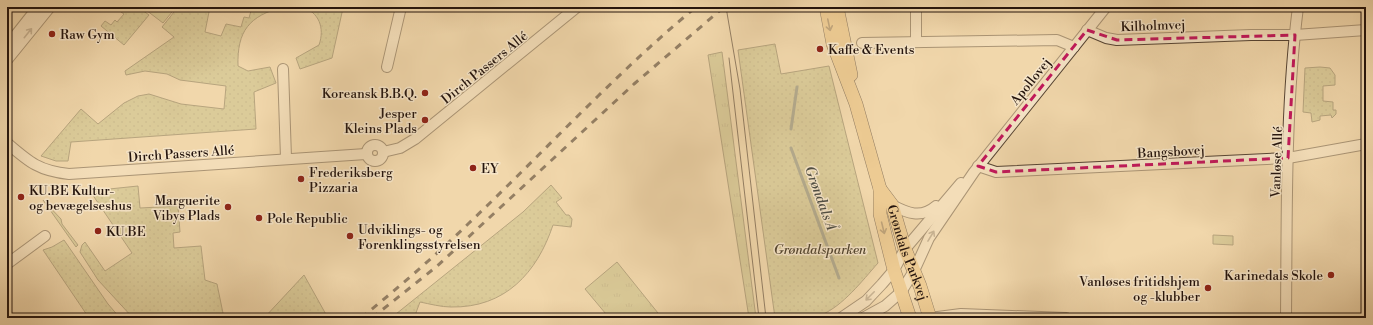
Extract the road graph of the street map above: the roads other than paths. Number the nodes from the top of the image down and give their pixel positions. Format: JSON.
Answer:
{"nodes":[{"id":1,"x":401,"y":7,"type":"edge"},
{"id":2,"x":577,"y":7,"type":"edge"},
{"id":3,"x":826,"y":7,"type":"edge"},
{"id":4,"x":837,"y":7,"type":"edge"},
{"id":5,"x":916,"y":7,"type":"edge"},
{"id":6,"x":1106,"y":7,"type":"edge"},
{"id":7,"x":1298,"y":7,"type":"edge"},
{"id":8,"x":41,"y":8,"type":"edge"},
{"id":9,"x":1088,"y":30,"type":"junction"},
{"id":10,"x":1366,"y":30,"type":"edge"},
{"id":11,"x":1295,"y":35,"type":"junction"},
{"id":12,"x":916,"y":41,"type":"junction"},
{"id":13,"x":862,"y":43,"type":"dead end"},
{"id":14,"x":7,"y":46,"type":"edge"},
{"id":15,"x":1074,"y":47,"type":"junction"},
{"id":16,"x":7,"y":60,"type":"edge"},
{"id":17,"x":388,"y":67,"type":"dead end"},
{"id":18,"x":283,"y":69,"type":"dead end"},
{"id":19,"x":856,"y":104,"type":"junction"},
{"id":20,"x":7,"y":143,"type":"edge"},
{"id":21,"x":1366,"y":144,"type":"edge"},
{"id":22,"x":286,"y":158,"type":"junction"},
{"id":23,"x":1288,"y":158,"type":"junction"},
{"id":24,"x":976,"y":169,"type":"junction"},
{"id":25,"x":880,"y":189,"type":"junction"},
{"id":26,"x":948,"y":196,"type":"junction"},
{"id":27,"x":892,"y":205,"type":"junction"},
{"id":28,"x":45,"y":236,"type":"dead end"},
{"id":29,"x":905,"y":249,"type":"junction"},
{"id":30,"x":7,"y":264,"type":"edge"},
{"id":31,"x":894,"y":270,"type":"junction"},
{"id":32,"x":914,"y":272,"type":"junction"},
{"id":33,"x":901,"y":292,"type":"junction"},
{"id":34,"x":841,"y":318,"type":"edge"},
{"id":35,"x":862,"y":318,"type":"edge"},
{"id":36,"x":910,"y":318,"type":"edge"},
{"id":37,"x":929,"y":318,"type":"edge"},
{"id":38,"x":1066,"y":318,"type":"edge"},
{"id":39,"x":1286,"y":318,"type":"edge"}],
"edges":[{"from":1,"to":17,"type":"street"},
{"from":2,"to":22,"type":"street","name":"Dirch Passers Allé"},
{"from":3,"to":19,"type":"main road","name":"Grøndals Parkvej","one_way":true},
{"from":4,"to":19,"type":"main road","name":"Grøndals Parkvej"},
{"from":5,"to":12,"type":"street"},
{"from":6,"to":9,"type":"street","name":"Apollovej"},
{"from":7,"to":11,"type":"street","name":"Vanløse Allé"},
{"from":8,"to":14,"type":"street"},
{"from":16,"to":8,"type":"street","one_way":true},
{"from":9,"to":11,"type":"street","name":"Kilholmvej"},
{"from":9,"to":15,"type":"street","name":"Apollovej"},
{"from":10,"to":11,"type":"street","name":"Kilholmvej"},
{"from":11,"to":23,"type":"street","name":"Vanløse Allé"},
{"from":12,"to":13,"type":"street"},
{"from":12,"to":15,"type":"street"},
{"from":15,"to":24,"type":"street","name":"Apollovej"},
{"from":18,"to":22,"type":"street"},
{"from":19,"to":25,"type":"main road","name":"Grøndals Parkvej"},
{"from":20,"to":22,"type":"street","name":"Dirch Passers Allé"},
{"from":21,"to":23,"type":"street","name":"Bangsbovej"},
{"from":23,"to":24,"type":"street","name":"Bangsbovej"},
{"from":23,"to":39,"type":"street","name":"Vanløse Allé"},
{"from":24,"to":26,"type":"street","name":"Apollovej"},
{"from":32,"to":24,"type":"street","name":"Apollovej","one_way":true},
{"from":25,"to":27,"type":"main road","name":"Grøndals Parkvej"},
{"from":25,"to":31,"type":"main road","name":"Grøndals Parkvej","one_way":true},
{"from":26,"to":27,"type":"street","name":"Apollovej"},
{"from":26,"to":29,"type":"street","name":"Apollovej"},
{"from":27,"to":29,"type":"main road","name":"Grøndals Parkvej"},
{"from":28,"to":30,"type":"street"},
{"from":29,"to":31,"type":"street","name":"Apollovej"},
{"from":29,"to":32,"type":"main road","name":"Grøndals Parkvej"},
{"from":31,"to":33,"type":"main road","name":"Grøndals Parkvej"},
{"from":31,"to":34,"type":"street","name":"Apollovej","one_way":true},
{"from":32,"to":33,"type":"street","name":"Apollovej"},
{"from":32,"to":37,"type":"main road","name":"Grøndals Parkvej"},
{"from":33,"to":35,"type":"street","name":"Apollovej"},
{"from":33,"to":36,"type":"main road","name":"Grøndals Parkvej"},
{"from":37,"to":38,"type":"street"}]}
